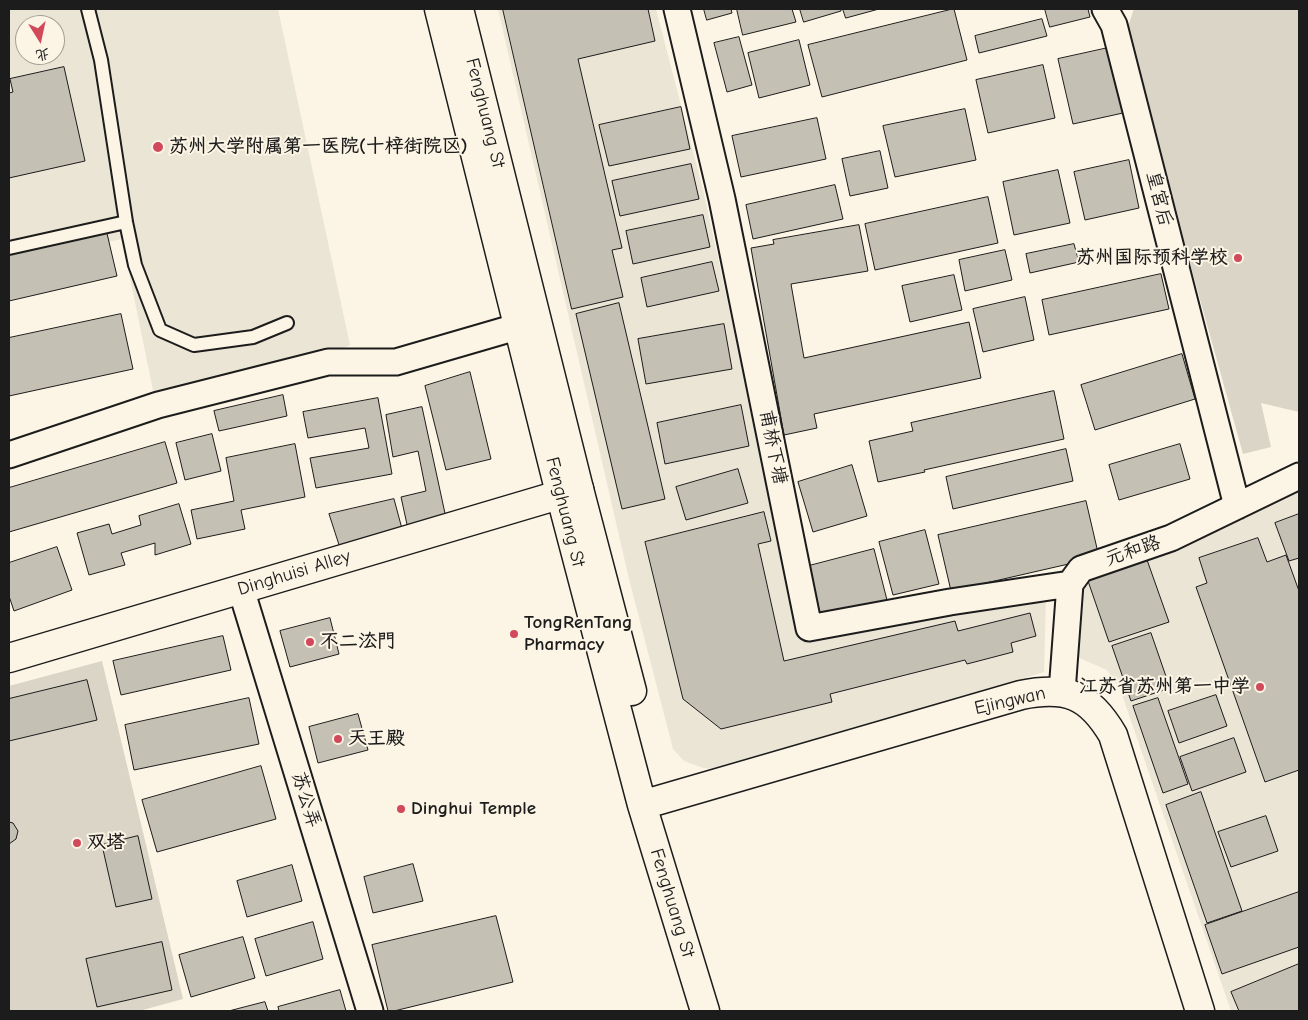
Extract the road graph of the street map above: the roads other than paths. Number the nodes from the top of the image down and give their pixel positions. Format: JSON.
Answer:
{"nodes":[{"id":1,"x":88,"y":9,"type":"edge"},
{"id":2,"x":439,"y":9,"type":"edge"},
{"id":3,"x":460,"y":9,"type":"edge"},
{"id":4,"x":677,"y":9,"type":"edge"},
{"id":5,"x":1105,"y":9,"type":"edge"},
{"id":6,"x":126,"y":222,"type":"junction"},
{"id":7,"x":9,"y":248,"type":"edge"},
{"id":8,"x":287,"y":323,"type":"dead end"},
{"id":9,"x":527,"y":323,"type":"junction"},
{"id":10,"x":9,"y":454,"type":"edge"},
{"id":11,"x":1299,"y":476,"type":"edge"},
{"id":12,"x":570,"y":491,"type":"junction"},
{"id":13,"x":1237,"y":506,"type":"junction"},
{"id":14,"x":1070,"y":584,"type":"junction"},
{"id":15,"x":241,"y":589,"type":"junction"},
{"id":16,"x":9,"y":658,"type":"edge"},
{"id":17,"x":1062,"y":692,"type":"junction"},
{"id":18,"x":651,"y":802,"type":"junction"},
{"id":19,"x":370,"y":1011,"type":"edge"},
{"id":20,"x":705,"y":1011,"type":"edge"},
{"id":21,"x":1200,"y":1011,"type":"edge"}],
"edges":[{"from":1,"to":6,"type":"lane"},
{"from":2,"to":9,"type":"main road","name":"Fenghuang St"},
{"from":3,"to":9,"type":"main road","name":"Fenghuang St"},
{"from":4,"to":14,"type":"street","name":"甫桥下塘"},
{"from":5,"to":13,"type":"street","name":"皇宫后"},
{"from":6,"to":7,"type":"lane"},
{"from":6,"to":8,"type":"lane"},
{"from":9,"to":10,"type":"street"},
{"from":9,"to":12,"type":"main road","name":"Fenghuang St"},
{"from":11,"to":13,"type":"street","name":"元和路"},
{"from":12,"to":15,"type":"main road","name":"Dinghuisi Alley"},
{"from":12,"to":18,"type":"main road","name":"Fenghuang St"},
{"from":13,"to":14,"type":"street","name":"元和路"},
{"from":14,"to":17,"type":"street"},
{"from":15,"to":16,"type":"main road","name":"Dinghuisi Alley"},
{"from":15,"to":19,"type":"street","name":"苏公弄"},
{"from":17,"to":18,"type":"main road","name":"Ejingwan"},
{"from":17,"to":21,"type":"main road","name":"Ejingwan"},
{"from":18,"to":20,"type":"main road","name":"Fenghuang St"}]}
